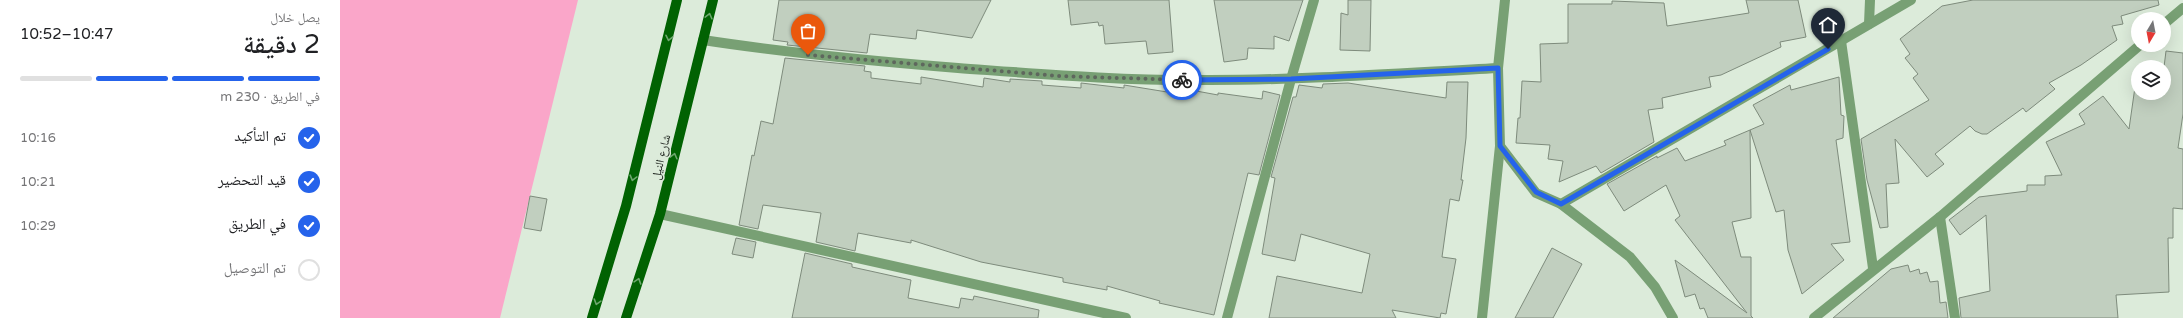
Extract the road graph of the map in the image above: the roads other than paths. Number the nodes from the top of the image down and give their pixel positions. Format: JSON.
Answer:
{"nodes":[{"id":1,"x":677,"y":0,"type":"edge"},
{"id":2,"x":713,"y":0,"type":"edge"},
{"id":3,"x":1314,"y":0,"type":"edge"},
{"id":4,"x":1505,"y":0,"type":"edge"},
{"id":5,"x":1870,"y":0,"type":"edge"},
{"id":6,"x":1911,"y":0,"type":"edge"},
{"id":7,"x":2183,"y":8,"type":"edge"},
{"id":8,"x":2171,"y":18,"type":"edge"},
{"id":9,"x":1869,"y":24,"type":"junction"},
{"id":10,"x":703,"y":40,"type":"junction"},
{"id":11,"x":1841,"y":41,"type":"junction"},
{"id":12,"x":2132,"y":52,"type":"edge"},
{"id":13,"x":1498,"y":68,"type":"junction"},
{"id":14,"x":1291,"y":79,"type":"junction"},
{"id":15,"x":1500,"y":146,"type":"junction"},
{"id":16,"x":1561,"y":204,"type":"junction"},
{"id":17,"x":660,"y":214,"type":"junction"},
{"id":18,"x":1940,"y":217,"type":"junction"},
{"id":19,"x":1873,"y":268,"type":"junction"},
{"id":20,"x":592,"y":318,"type":"edge"},
{"id":21,"x":626,"y":318,"type":"edge"},
{"id":22,"x":1126,"y":318,"type":"edge"},
{"id":23,"x":1227,"y":318,"type":"edge"},
{"id":24,"x":1482,"y":318,"type":"edge"},
{"id":25,"x":1673,"y":318,"type":"edge"},
{"id":26,"x":1814,"y":318,"type":"edge"},
{"id":27,"x":1956,"y":318,"type":"edge"}],
"edges":[{"from":1,"to":20,"type":"main road","name":"شارع النيل","one_way":true},
{"from":10,"to":2,"type":"main road","name":"شارع النيل","one_way":true},
{"from":3,"to":14,"type":"street"},
{"from":4,"to":13,"type":"street"},
{"from":5,"to":9,"type":"street"},
{"from":6,"to":9,"type":"street"},
{"from":7,"to":8,"type":"street"},
{"from":9,"to":11,"type":"street"},
{"from":10,"to":14,"type":"street"},
{"from":17,"to":10,"type":"main road","name":"شارع النيل","one_way":true},
{"from":11,"to":16,"type":"street"},
{"from":11,"to":19,"type":"street"},
{"from":12,"to":18,"type":"street"},
{"from":13,"to":14,"type":"street"},
{"from":13,"to":15,"type":"street"},
{"from":14,"to":23,"type":"street"},
{"from":15,"to":16,"type":"street"},
{"from":15,"to":24,"type":"street"},
{"from":16,"to":25,"type":"street"},
{"from":21,"to":17,"type":"main road","name":"شارع النيل","one_way":true},
{"from":17,"to":22,"type":"street"},
{"from":18,"to":19,"type":"street"},
{"from":18,"to":27,"type":"street"},
{"from":19,"to":26,"type":"street"}]}
